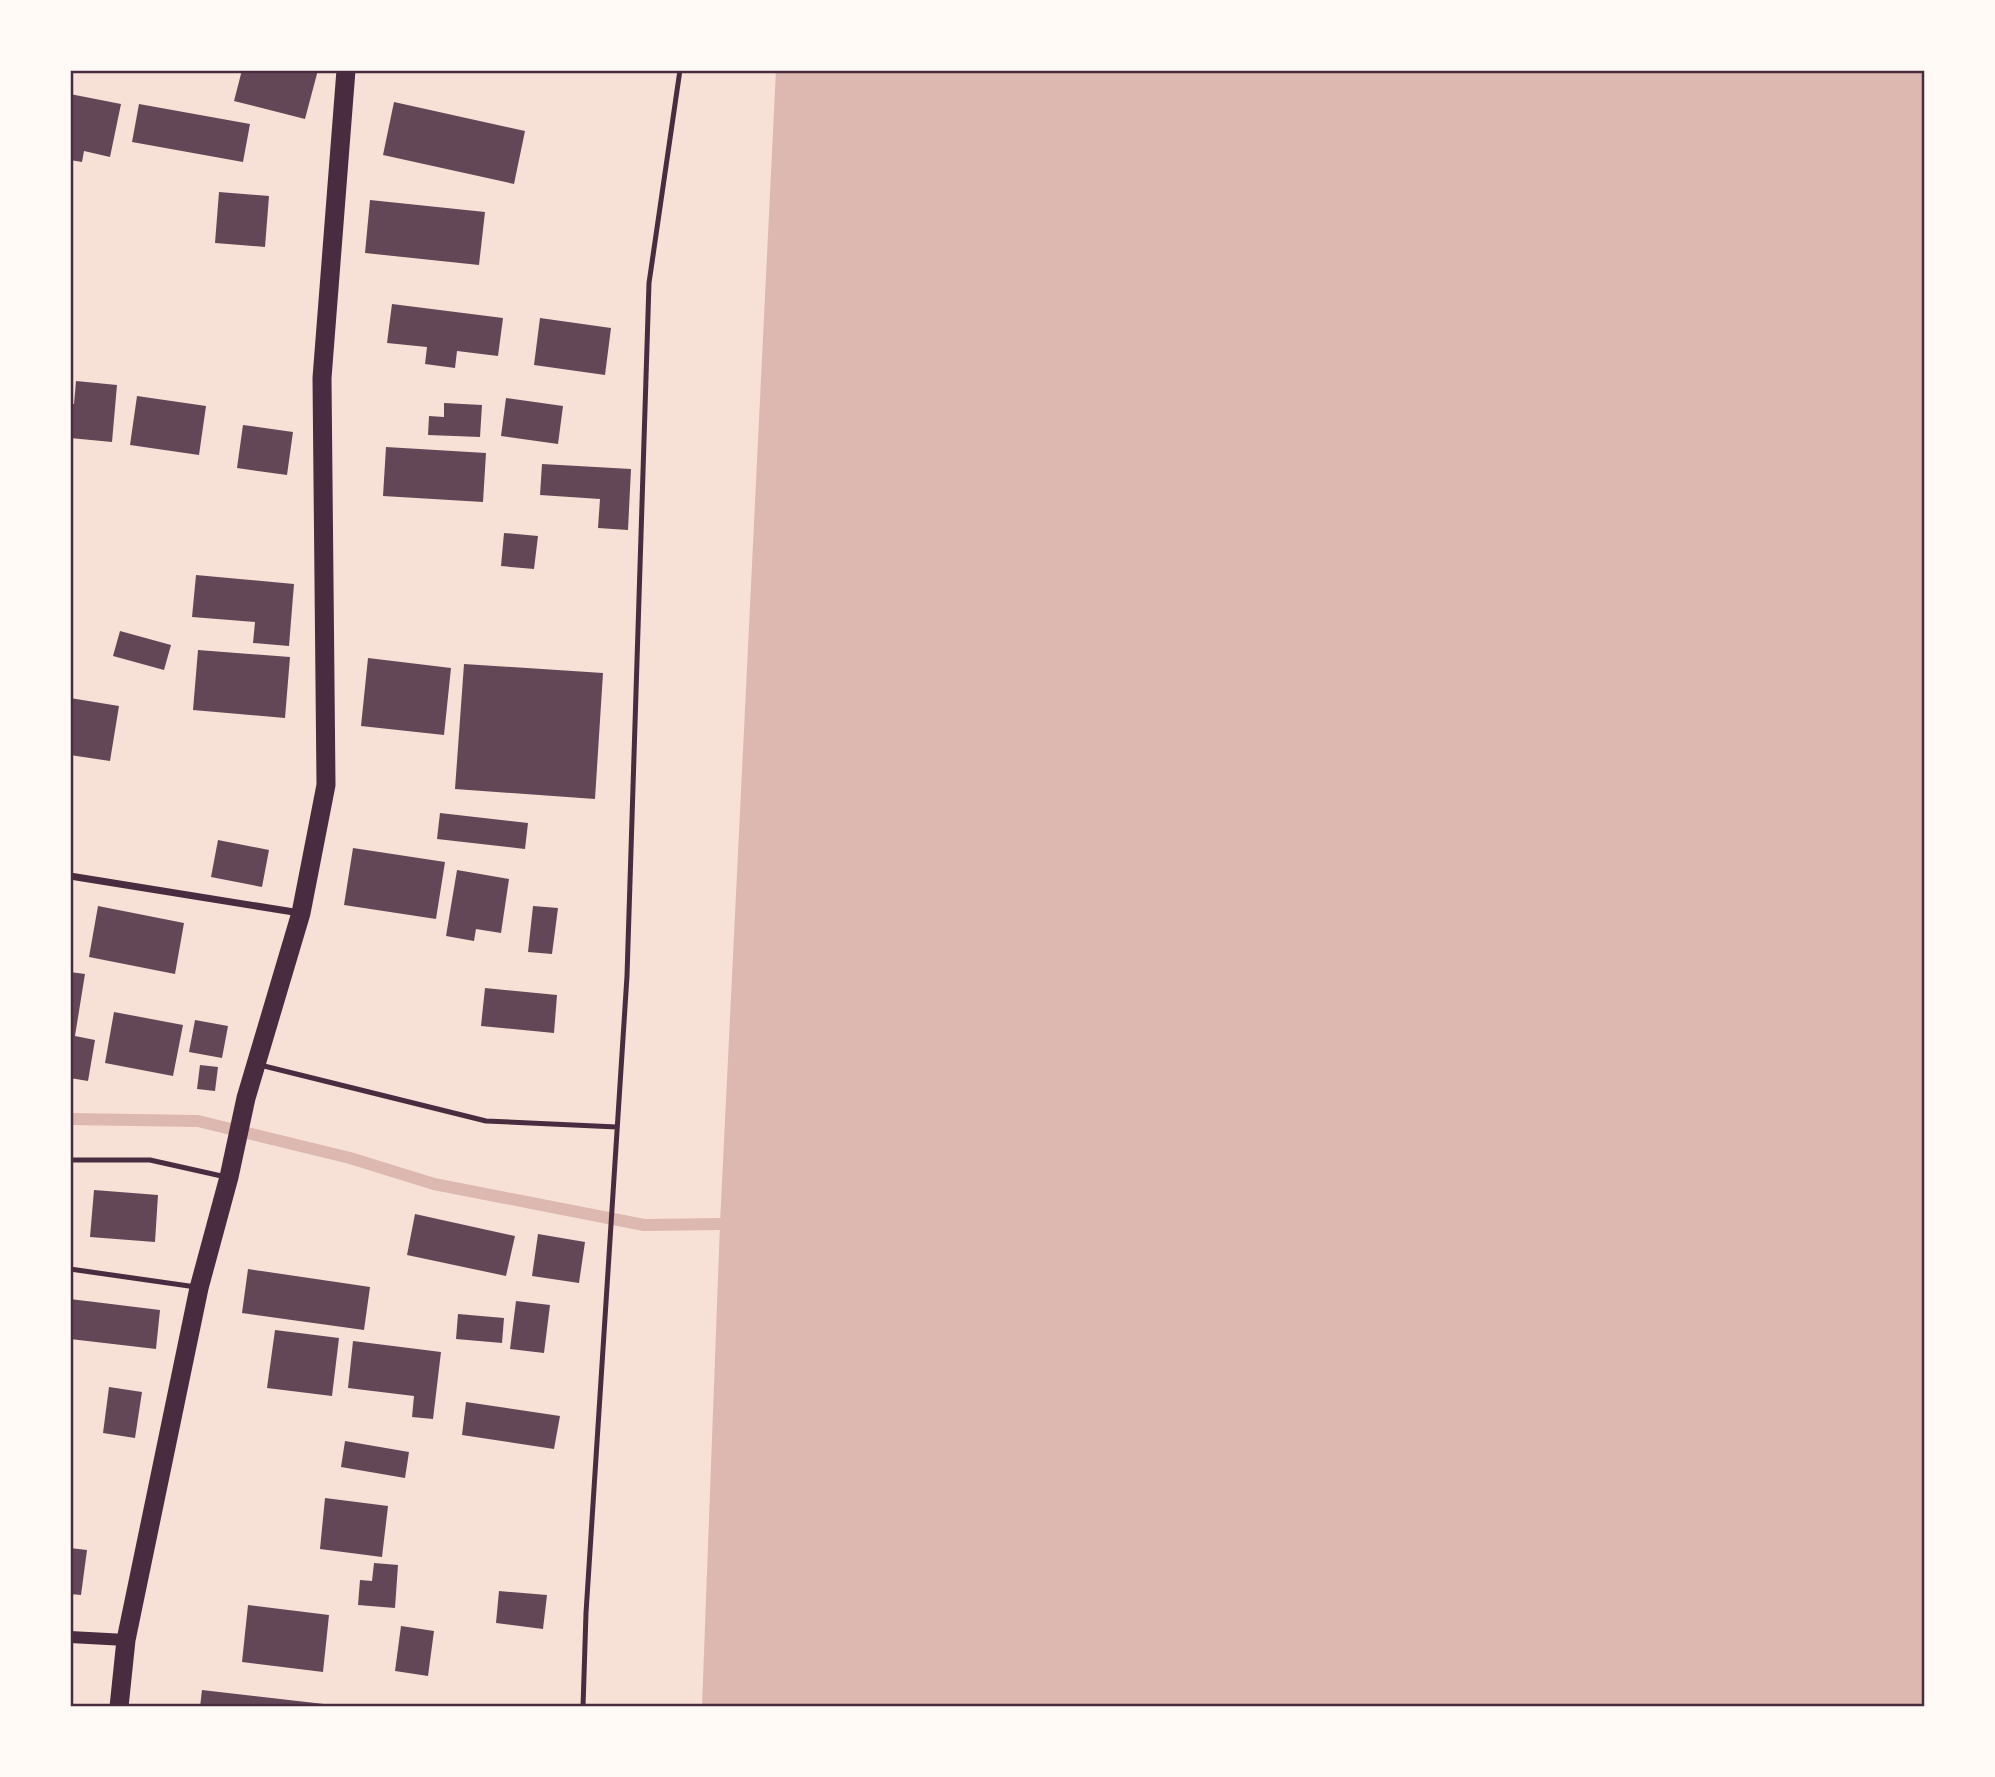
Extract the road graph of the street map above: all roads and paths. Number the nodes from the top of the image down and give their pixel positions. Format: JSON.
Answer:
{"nodes":[{"id":1,"x":346,"y":70,"type":"edge"},
{"id":2,"x":680,"y":70,"type":"edge"},
{"id":3,"x":70,"y":876,"type":"edge"},
{"id":4,"x":301,"y":913,"type":"junction"},
{"id":5,"x":257,"y":1064,"type":"junction"},
{"id":6,"x":617,"y":1127,"type":"junction"},
{"id":7,"x":70,"y":1160,"type":"edge"},
{"id":8,"x":231,"y":1170,"type":"junction"},
{"id":9,"x":70,"y":1269,"type":"edge"},
{"id":10,"x":199,"y":1288,"type":"junction"},
{"id":11,"x":70,"y":1637,"type":"edge"},
{"id":12,"x":126,"y":1640,"type":"junction"},
{"id":13,"x":119,"y":1707,"type":"edge"},
{"id":14,"x":583,"y":1707,"type":"edge"}],
"edges":[{"from":1,"to":4,"type":"highway"},
{"from":2,"to":6,"type":"lane"},
{"from":3,"to":4,"type":"street"},
{"from":4,"to":5,"type":"highway"},
{"from":5,"to":6,"type":"lane"},
{"from":5,"to":8,"type":"highway"},
{"from":6,"to":14,"type":"lane"},
{"from":7,"to":8,"type":"lane"},
{"from":8,"to":10,"type":"highway"},
{"from":9,"to":10,"type":"lane"},
{"from":10,"to":12,"type":"highway"},
{"from":11,"to":12,"type":"street"},
{"from":12,"to":13,"type":"highway"}]}
